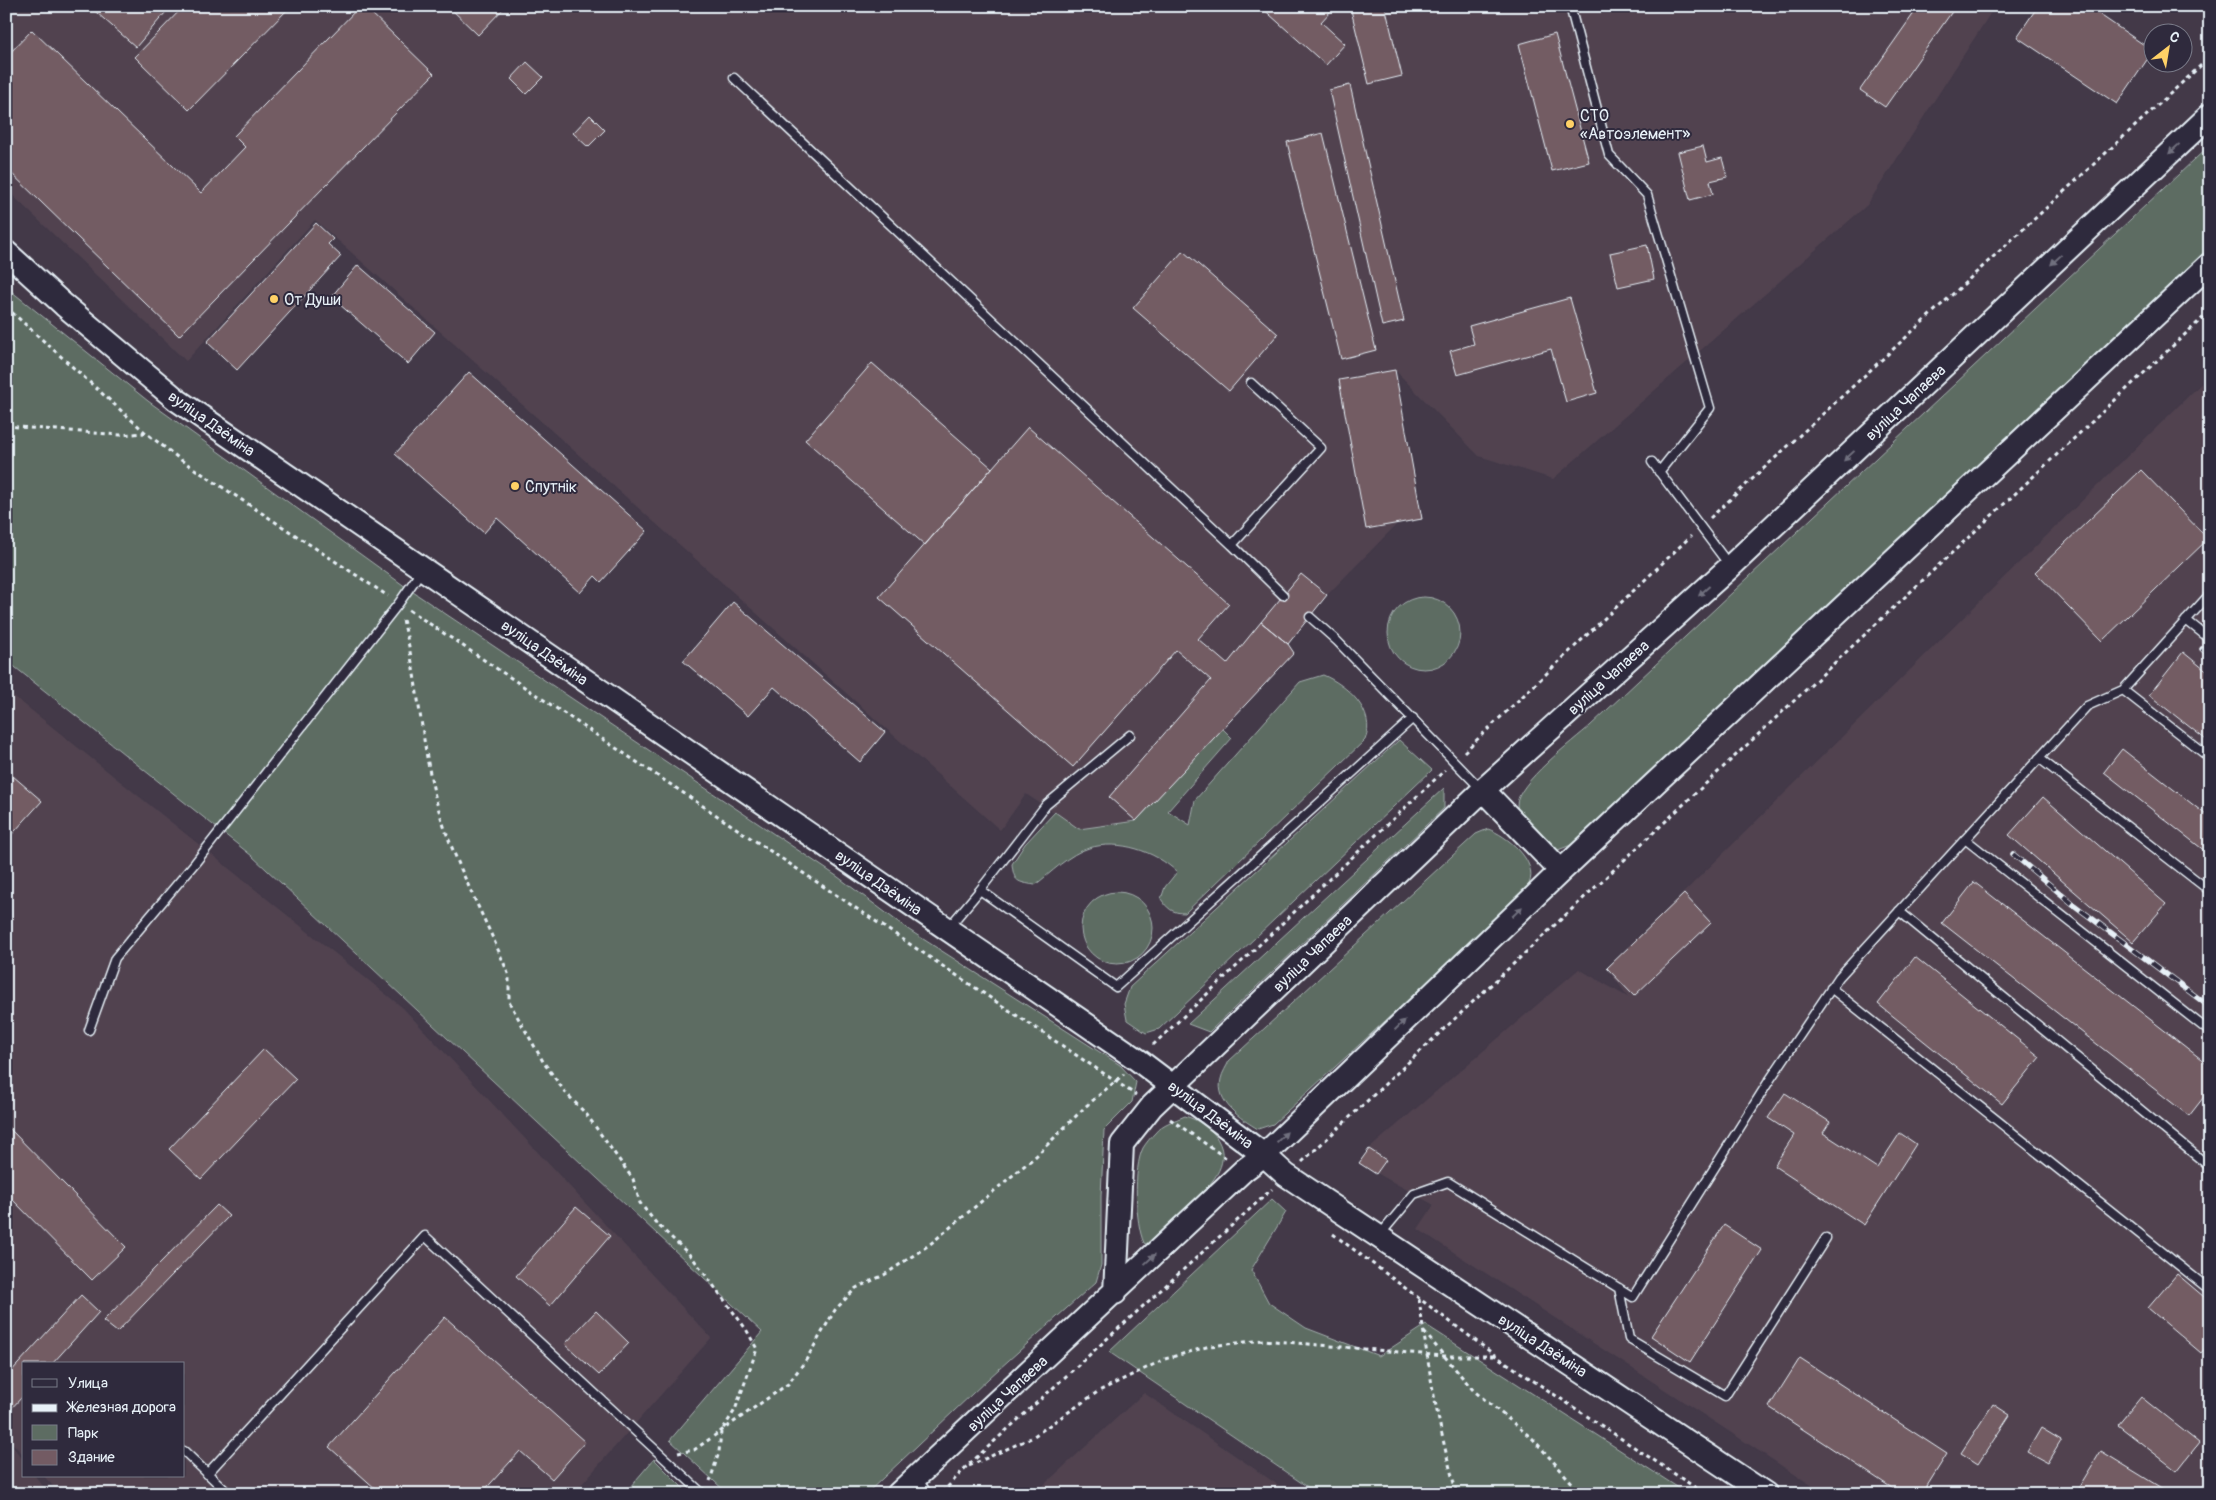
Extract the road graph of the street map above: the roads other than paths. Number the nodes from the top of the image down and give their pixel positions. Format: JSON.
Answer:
{"nodes":[{"id":1,"x":1570,"y":6,"type":"edge"},
{"id":2,"x":734,"y":78,"type":"dead end"},
{"id":3,"x":2210,"y":115,"type":"edge"},
{"id":4,"x":6,"y":252,"type":"edge"},
{"id":5,"x":2210,"y":264,"type":"edge"},
{"id":6,"x":1251,"y":382,"type":"dead end"},
{"id":7,"x":1652,"y":462,"type":"dead end"},
{"id":8,"x":1659,"y":472,"type":"junction"},
{"id":9,"x":1232,"y":545,"type":"junction"},
{"id":10,"x":1730,"y":567,"type":"junction"},
{"id":11,"x":423,"y":568,"type":"junction"},
{"id":12,"x":2210,"y":594,"type":"edge"},
{"id":13,"x":1283,"y":595,"type":"dead end"},
{"id":14,"x":1310,"y":617,"type":"dead end"},
{"id":15,"x":2186,"y":620,"type":"junction"},
{"id":16,"x":2210,"y":639,"type":"edge"},
{"id":17,"x":2123,"y":690,"type":"junction"},
{"id":18,"x":1413,"y":718,"type":"junction"},
{"id":19,"x":1130,"y":735,"type":"dead end"},
{"id":20,"x":2040,"y":758,"type":"junction"},
{"id":21,"x":2210,"y":758,"type":"edge"},
{"id":22,"x":1482,"y":790,"type":"junction"},
{"id":23,"x":1965,"y":839,"type":"junction"},
{"id":24,"x":1561,"y":871,"type":"junction"},
{"id":25,"x":980,"y":890,"type":"junction"},
{"id":26,"x":2210,"y":891,"type":"edge"},
{"id":27,"x":1899,"y":910,"type":"junction"},
{"id":28,"x":948,"y":929,"type":"junction"},
{"id":29,"x":1831,"y":988,"type":"junction"},
{"id":30,"x":89,"y":1030,"type":"dead end"},
{"id":31,"x":2210,"y":1032,"type":"edge"},
{"id":32,"x":1174,"y":1086,"type":"junction"},
{"id":33,"x":1264,"y":1155,"type":"junction"},
{"id":34,"x":2210,"y":1167,"type":"edge"},
{"id":35,"x":1378,"y":1237,"type":"junction"},
{"id":36,"x":1826,"y":1238,"type":"dead end"},
{"id":37,"x":1619,"y":1288,"type":"junction"},
{"id":38,"x":2210,"y":1290,"type":"edge"},
{"id":39,"x":1115,"y":1293,"type":"junction"},
{"id":40,"x":185,"y":1452,"type":"edge"},
{"id":41,"x":207,"y":1474,"type":"junction"},
{"id":42,"x":922,"y":1486,"type":"edge"},
{"id":43,"x":706,"y":1491,"type":"edge"},
{"id":44,"x":229,"y":1494,"type":"edge"},
{"id":45,"x":898,"y":1494,"type":"edge"},
{"id":46,"x":1766,"y":1494,"type":"edge"}],
"edges":[{"from":1,"to":8,"type":"lane"},
{"from":2,"to":9,"type":"lane"},
{"from":3,"to":10,"type":"main road","name":"вуліца Чапаева","one_way":true},
{"from":4,"to":11,"type":"main road","name":"вуліца Дзёміна"},
{"from":5,"to":24,"type":"main road","name":"вуліца Чапаева"},
{"from":6,"to":9,"type":"lane"},
{"from":7,"to":8,"type":"lane"},
{"from":8,"to":10,"type":"lane"},
{"from":9,"to":13,"type":"lane"},
{"from":10,"to":22,"type":"main road","name":"вуліца Чапаева","one_way":true},
{"from":11,"to":28,"type":"main road","name":"вуліца Дзёміна"},
{"from":11,"to":30,"type":"lane"},
{"from":12,"to":15,"type":"lane"},
{"from":14,"to":18,"type":"lane"},
{"from":15,"to":16,"type":"lane"},
{"from":15,"to":17,"type":"lane"},
{"from":17,"to":20,"type":"lane"},
{"from":17,"to":21,"type":"lane"},
{"from":18,"to":22,"type":"lane"},
{"from":18,"to":25,"type":"lane"},
{"from":19,"to":25,"type":"lane"},
{"from":20,"to":23,"type":"lane"},
{"from":20,"to":26,"type":"lane"},
{"from":22,"to":24,"type":"main road"},
{"from":22,"to":32,"type":"main road","name":"вуліца Чапаева"},
{"from":23,"to":27,"type":"lane"},
{"from":23,"to":31,"type":"lane"},
{"from":33,"to":24,"type":"main road","name":"вуліца Чапаева","one_way":true},
{"from":25,"to":28,"type":"lane"},
{"from":27,"to":29,"type":"lane"},
{"from":27,"to":34,"type":"lane"},
{"from":28,"to":32,"type":"main road","name":"вуліца Дзёміна"},
{"from":29,"to":37,"type":"lane"},
{"from":29,"to":38,"type":"lane"},
{"from":32,"to":33,"type":"main road","name":"вуліца Дзёміна"},
{"from":32,"to":39,"type":"main road","name":"вуліца Чапаева"},
{"from":33,"to":35,"type":"main road","name":"вуліца Дзёміна"},
{"from":39,"to":33,"type":"main road","name":"вуліца Чапаева","one_way":true},
{"from":35,"to":37,"type":"lane"},
{"from":35,"to":46,"type":"main road","name":"вуліца Дзёміна"},
{"from":36,"to":37,"type":"lane"},
{"from":39,"to":42,"type":"main road","name":"вуліца Чапаева"},
{"from":40,"to":41,"type":"lane"},
{"from":41,"to":43,"type":"lane"},
{"from":41,"to":44,"type":"lane"},
{"from":42,"to":45,"type":"main road","name":"вуліца Чапаева"}]}
